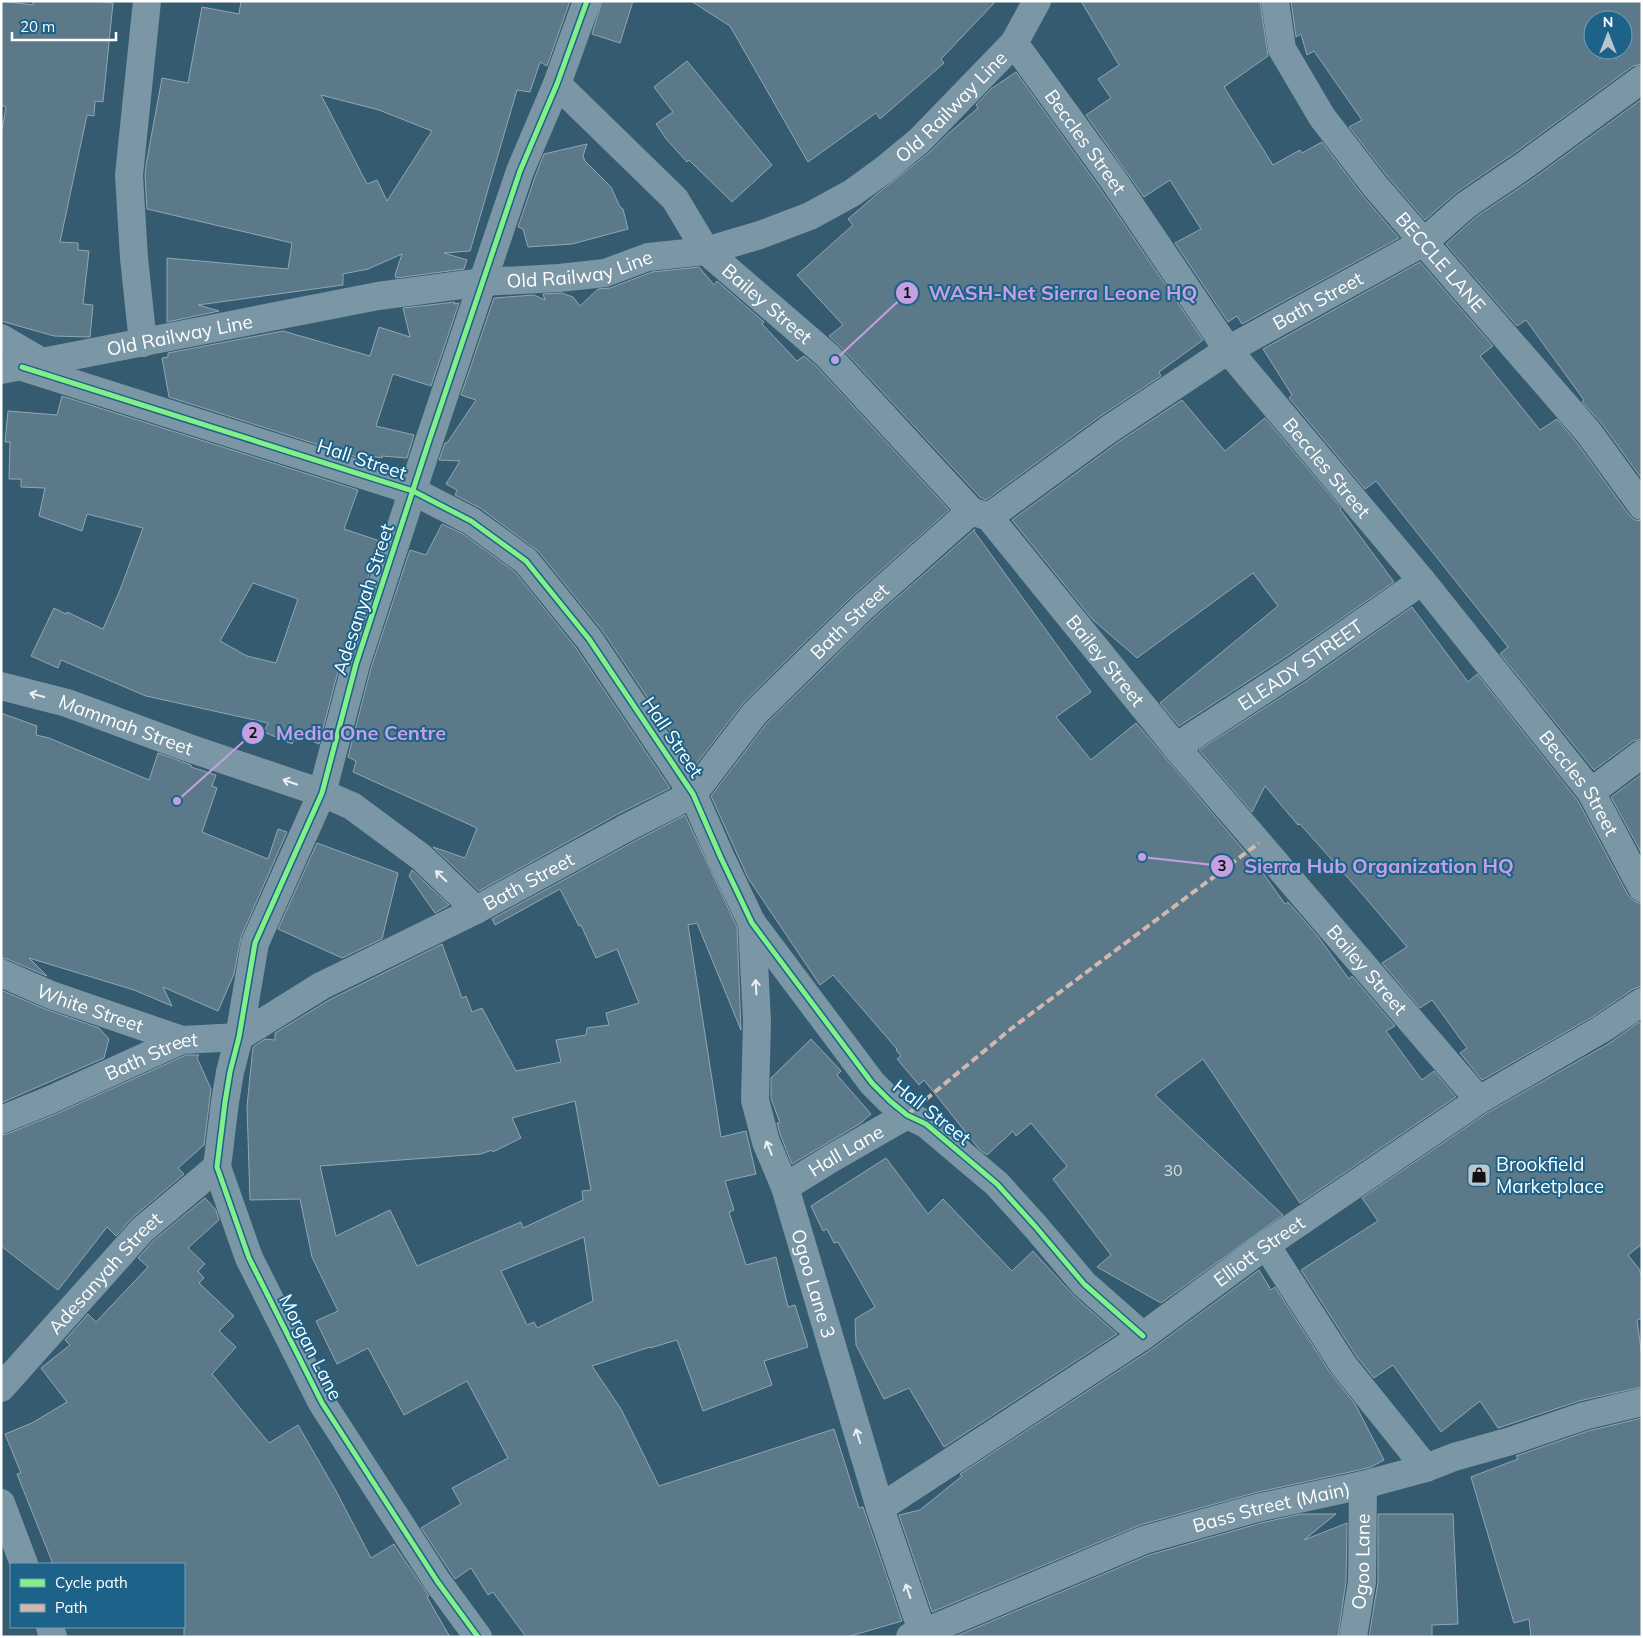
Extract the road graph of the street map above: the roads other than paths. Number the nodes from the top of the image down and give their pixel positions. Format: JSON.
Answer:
{"nodes":[{"id":1,"x":147,"y":1,"type":"edge"},
{"id":2,"x":587,"y":1,"type":"edge"},
{"id":3,"x":1038,"y":1,"type":"edge"},
{"id":4,"x":1275,"y":1,"type":"edge"},
{"id":5,"x":1014,"y":43,"type":"junction"},
{"id":6,"x":1642,"y":79,"type":"edge"},
{"id":7,"x":557,"y":84,"type":"junction"},
{"id":8,"x":1424,"y":242,"type":"junction"},
{"id":9,"x":706,"y":251,"type":"junction"},
{"id":10,"x":482,"y":282,"type":"junction"},
{"id":11,"x":1,"y":338,"type":"edge"},
{"id":12,"x":143,"y":343,"type":"junction"},
{"id":13,"x":1228,"y":350,"type":"junction"},
{"id":14,"x":22,"y":367,"type":"edge"},
{"id":15,"x":413,"y":491,"type":"junction"},
{"id":16,"x":1642,"y":506,"type":"edge"},
{"id":17,"x":980,"y":514,"type":"junction"},
{"id":18,"x":1422,"y":580,"type":"junction"},
{"id":19,"x":1,"y":686,"type":"edge"},
{"id":20,"x":1176,"y":746,"type":"junction"},
{"id":21,"x":1642,"y":754,"type":"edge"},
{"id":22,"x":1591,"y":792,"type":"junction"},
{"id":23,"x":322,"y":793,"type":"junction"},
{"id":24,"x":693,"y":794,"type":"junction"},
{"id":25,"x":1642,"y":888,"type":"edge"},
{"id":26,"x":476,"y":910,"type":"junction"},
{"id":27,"x":752,"y":923,"type":"junction"},
{"id":28,"x":1,"y":973,"type":"edge"},
{"id":29,"x":1642,"y":1002,"type":"edge"},
{"id":30,"x":240,"y":1038,"type":"junction"},
{"id":31,"x":182,"y":1040,"type":"junction"},
{"id":32,"x":1479,"y":1100,"type":"junction"},
{"id":33,"x":907,"y":1115,"type":"junction"},
{"id":34,"x":1,"y":1120,"type":"edge"},
{"id":35,"x":217,"y":1167,"type":"junction"},
{"id":36,"x":785,"y":1187,"type":"junction"},
{"id":37,"x":1266,"y":1245,"type":"junction"},
{"id":38,"x":1143,"y":1336,"type":"junction"},
{"id":39,"x":1,"y":1388,"type":"edge"},
{"id":40,"x":1642,"y":1402,"type":"edge"},
{"id":41,"x":1426,"y":1468,"type":"junction"},
{"id":42,"x":1363,"y":1485,"type":"junction"},
{"id":43,"x":1,"y":1503,"type":"edge"},
{"id":44,"x":880,"y":1508,"type":"junction"},
{"id":45,"x":24,"y":1563,"type":"edge"},
{"id":46,"x":919,"y":1636,"type":"edge"},
{"id":47,"x":478,"y":1637,"type":"edge"},
{"id":48,"x":1353,"y":1637,"type":"edge"}],
"edges":[{"from":1,"to":12,"type":"street"},
{"from":2,"to":7,"type":"street"},
{"from":3,"to":5,"type":"street","name":"Old Railway Line"},
{"from":4,"to":8,"type":"street","name":"BECCLE LANE"},
{"from":5,"to":9,"type":"street","name":"Old Railway Line"},
{"from":5,"to":13,"type":"street","name":"Beccles Street"},
{"from":6,"to":8,"type":"street","name":"Bath Street"},
{"from":7,"to":9,"type":"street","name":"Bailey Street"},
{"from":7,"to":10,"type":"street"},
{"from":8,"to":13,"type":"street","name":"Bath Street"},
{"from":8,"to":16,"type":"street","name":"BECCLE LANE"},
{"from":9,"to":10,"type":"street","name":"Old Railway Line"},
{"from":9,"to":17,"type":"street","name":"Bailey Street"},
{"from":10,"to":12,"type":"street","name":"Old Railway Line"},
{"from":10,"to":15,"type":"street","name":"Adesanyah Street"},
{"from":11,"to":14,"type":"street","name":"Hall Street"},
{"from":12,"to":14,"type":"street","name":"Old Railway Line"},
{"from":13,"to":17,"type":"street","name":"Bath Street"},
{"from":13,"to":18,"type":"street","name":"Beccles Street"},
{"from":14,"to":15,"type":"street","name":"Hall Street"},
{"from":15,"to":23,"type":"street","name":"Adesanyah Street"},
{"from":15,"to":24,"type":"street","name":"Hall Street"},
{"from":17,"to":20,"type":"street","name":"Bailey Street"},
{"from":17,"to":24,"type":"street","name":"Bath Street"},
{"from":18,"to":20,"type":"street","name":"ELEADY STREET"},
{"from":18,"to":22,"type":"street","name":"Beccles Street"},
{"from":23,"to":19,"type":"street","name":"Mammah Street","one_way":true},
{"from":20,"to":32,"type":"street","name":"Bailey Street"},
{"from":21,"to":22,"type":"street"},
{"from":22,"to":25,"type":"street","name":"Beccles Street"},
{"from":26,"to":23,"type":"street","name":"Mammah Street","one_way":true},
{"from":23,"to":30,"type":"street","name":"Adesanyah Street"},
{"from":24,"to":26,"type":"street","name":"Bath Street"},
{"from":24,"to":27,"type":"street","name":"Hall Street"},
{"from":26,"to":30,"type":"street","name":"Bath Street"},
{"from":27,"to":33,"type":"street","name":"Hall Street"},
{"from":36,"to":27,"type":"street","name":"Ogoo Lane 3","one_way":true},
{"from":28,"to":31,"type":"street","name":"White Street"},
{"from":29,"to":32,"type":"street","name":"Elliott Street"},
{"from":30,"to":31,"type":"street","name":"Bath Street"},
{"from":30,"to":35,"type":"street","name":"Morgan Lane"},
{"from":31,"to":34,"type":"street","name":"Bath Street"},
{"from":32,"to":37,"type":"street","name":"Elliott Street"},
{"from":33,"to":36,"type":"street","name":"Hall Lane"},
{"from":33,"to":38,"type":"street","name":"Hall Street"},
{"from":35,"to":39,"type":"street","name":"Adesanyah Street"},
{"from":35,"to":47,"type":"street","name":"Morgan Lane"},
{"from":44,"to":36,"type":"street","name":"Ogoo Lane 3","one_way":true},
{"from":37,"to":38,"type":"street","name":"Elliott Street"},
{"from":37,"to":41,"type":"street"},
{"from":38,"to":44,"type":"street","name":"Elliott Street"},
{"from":40,"to":41,"type":"street","name":"Bass Street (Main)"},
{"from":41,"to":42,"type":"street","name":"Bass Street (Main)"},
{"from":42,"to":46,"type":"street","name":"Bass Street (Main)"},
{"from":42,"to":48,"type":"street","name":"Ogoo Lane"},
{"from":43,"to":45,"type":"street"},
{"from":46,"to":44,"type":"street","name":"Ogoo Lane 3","one_way":true}]}
